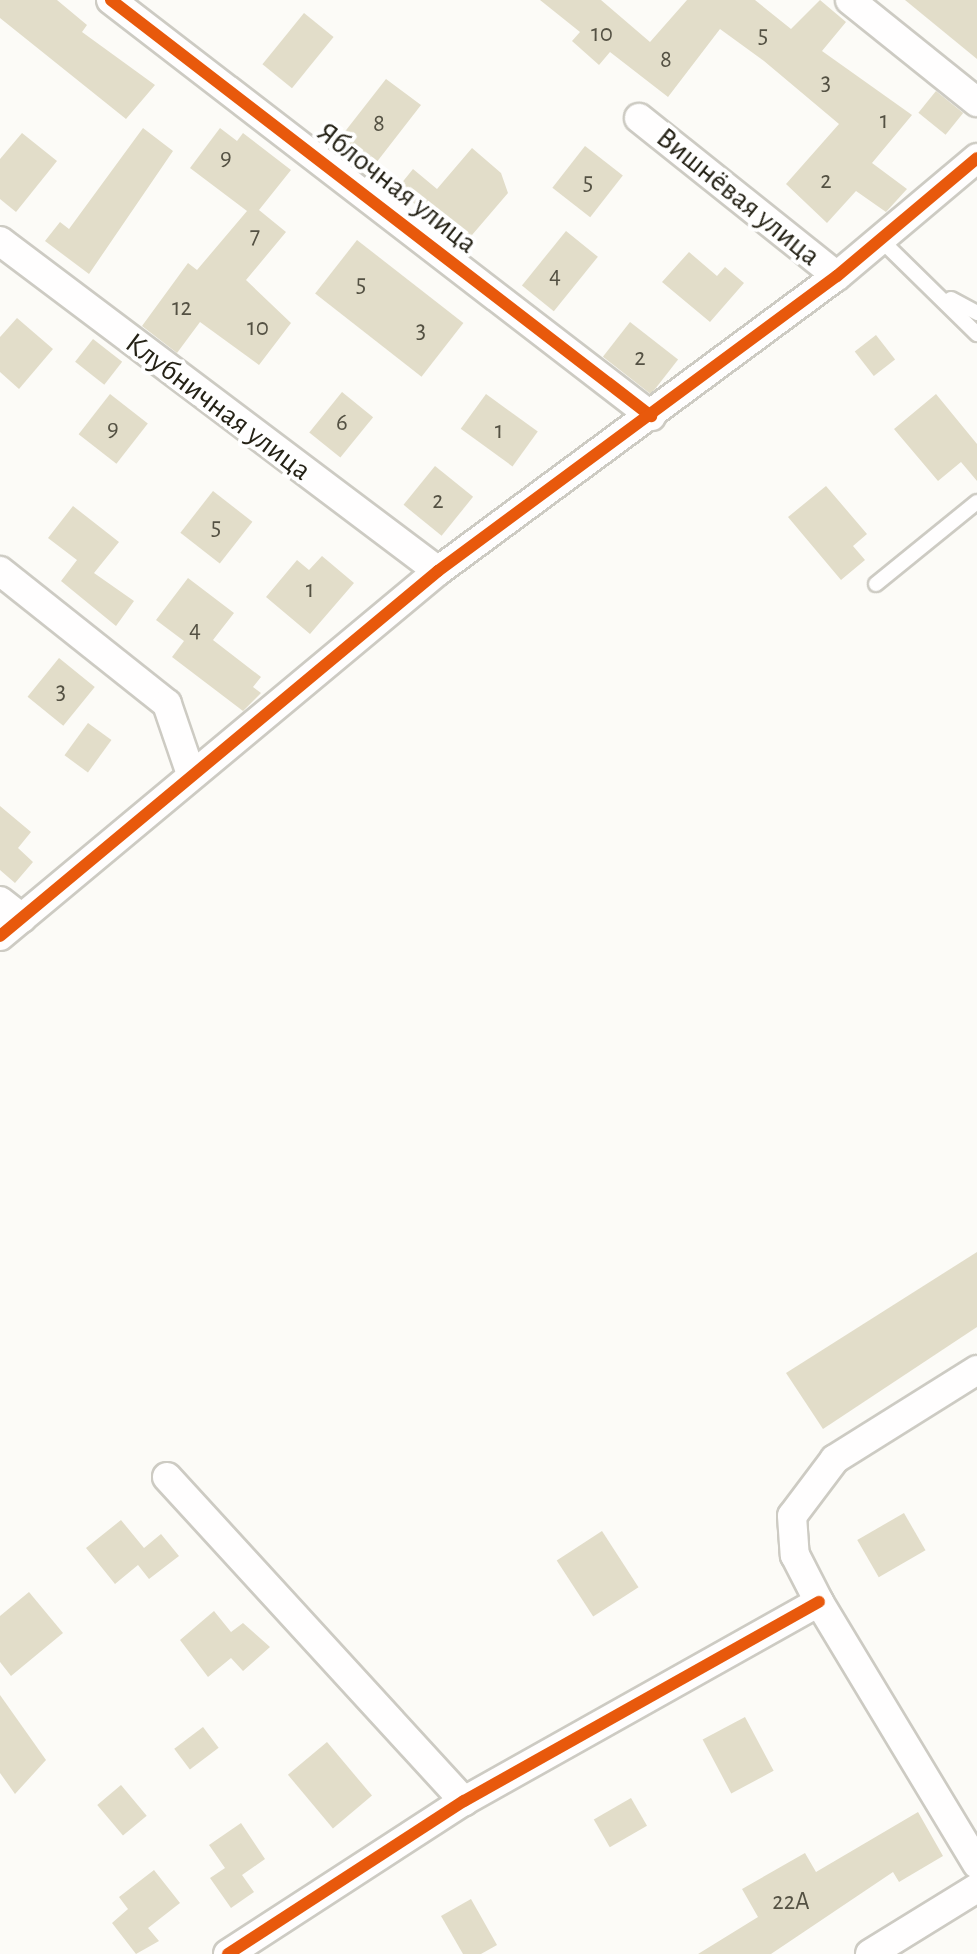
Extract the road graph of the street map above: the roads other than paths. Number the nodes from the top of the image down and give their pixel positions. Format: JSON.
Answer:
{"nodes":[{"id":1,"x":112,"y":0,"type":"edge"},
{"id":2,"x":850,"y":0,"type":"edge"},
{"id":3,"x":977,"y":102,"type":"edge"},
{"id":4,"x":638,"y":118,"type":"dead end"},
{"id":5,"x":977,"y":158,"type":"edge"},
{"id":6,"x":880,"y":240,"type":"junction"},
{"id":7,"x":0,"y":241,"type":"edge"},
{"id":8,"x":837,"y":276,"type":"junction"},
{"id":9,"x":943,"y":294,"type":"junction"},
{"id":10,"x":977,"y":313,"type":"edge"},
{"id":11,"x":977,"y":334,"type":"edge"},
{"id":12,"x":651,"y":416,"type":"junction"},
{"id":13,"x":977,"y":502,"type":"edge"},
{"id":14,"x":0,"y":571,"type":"edge"},
{"id":15,"x":438,"y":571,"type":"junction"},
{"id":16,"x":876,"y":584,"type":"dead end"},
{"id":17,"x":190,"y":772,"type":"junction"},
{"id":18,"x":7,"y":918,"type":"edge"},
{"id":19,"x":977,"y":1370,"type":"edge"},
{"id":20,"x":168,"y":1478,"type":"dead end"},
{"id":21,"x":819,"y":1602,"type":"junction"},
{"id":22,"x":464,"y":1800,"type":"junction"},
{"id":23,"x":977,"y":1864,"type":"edge"},
{"id":24,"x":977,"y":1888,"type":"edge"},
{"id":25,"x":228,"y":1954,"type":"edge"},
{"id":26,"x":870,"y":1954,"type":"edge"}],
"edges":[{"from":1,"to":12,"type":"street","name":"Яблочная улица"},
{"from":2,"to":3,"type":"street"},
{"from":4,"to":8,"type":"street","name":"Вишнёвая улица"},
{"from":5,"to":6,"type":"street"},
{"from":6,"to":8,"type":"street"},
{"from":6,"to":9,"type":"lane"},
{"from":7,"to":15,"type":"street","name":"Клубничная улица"},
{"from":8,"to":12,"type":"street"},
{"from":9,"to":10,"type":"lane"},
{"from":9,"to":11,"type":"lane"},
{"from":12,"to":15,"type":"street"},
{"from":13,"to":16,"type":"lane"},
{"from":14,"to":17,"type":"street"},
{"from":15,"to":17,"type":"street"},
{"from":17,"to":18,"type":"street"},
{"from":19,"to":21,"type":"street"},
{"from":20,"to":22,"type":"street"},
{"from":21,"to":22,"type":"street"},
{"from":21,"to":23,"type":"street"},
{"from":22,"to":25,"type":"street"},
{"from":24,"to":26,"type":"street"}]}
